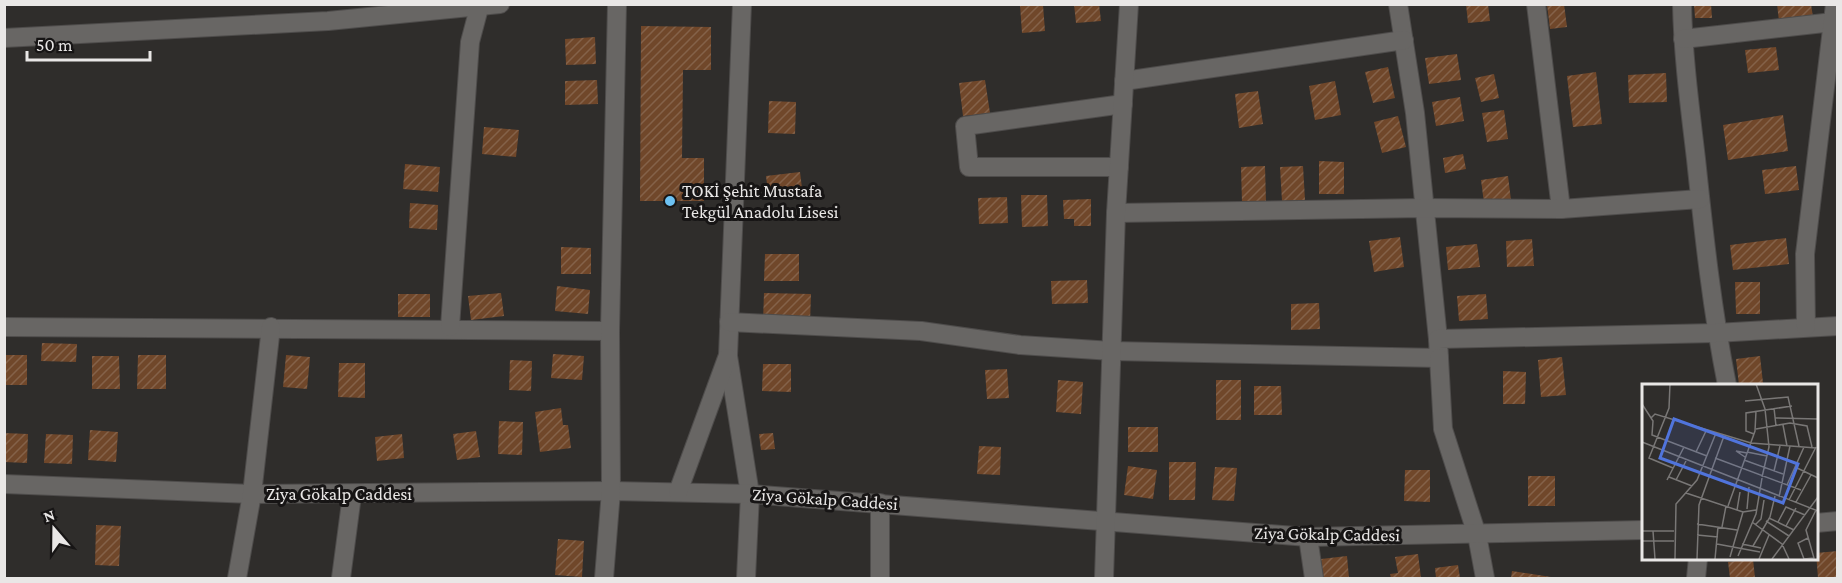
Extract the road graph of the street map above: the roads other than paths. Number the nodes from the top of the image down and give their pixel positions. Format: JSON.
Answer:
{"nodes":[{"id":1,"x":500,"y":4,"type":"edge"},
{"id":2,"x":617,"y":4,"type":"edge"},
{"id":3,"x":742,"y":4,"type":"edge"},
{"id":4,"x":1129,"y":4,"type":"edge"},
{"id":5,"x":1398,"y":4,"type":"edge"},
{"id":6,"x":1536,"y":4,"type":"edge"},
{"id":7,"x":1682,"y":4,"type":"edge"},
{"id":8,"x":479,"y":8,"type":"junction"},
{"id":9,"x":1834,"y":13,"type":"edge"},
{"id":10,"x":4,"y":38,"type":"edge"},
{"id":11,"x":1683,"y":39,"type":"junction"},
{"id":12,"x":1404,"y":40,"type":"junction"},
{"id":13,"x":1833,"y":54,"type":"edge"},
{"id":14,"x":1124,"y":81,"type":"junction"},
{"id":15,"x":1123,"y":104,"type":"junction"},
{"id":16,"x":1119,"y":167,"type":"junction"},
{"id":17,"x":1700,"y":199,"type":"junction"},
{"id":18,"x":1423,"y":208,"type":"junction"},
{"id":19,"x":1562,"y":209,"type":"junction"},
{"id":20,"x":1116,"y":213,"type":"junction"},
{"id":21,"x":729,"y":322,"type":"junction"},
{"id":22,"x":1838,"y":326,"type":"edge"},
{"id":23,"x":4,"y":327,"type":"edge"},
{"id":24,"x":271,"y":327,"type":"junction"},
{"id":25,"x":450,"y":327,"type":"junction"},
{"id":26,"x":1806,"y":327,"type":"junction"},
{"id":27,"x":610,"y":331,"type":"junction"},
{"id":28,"x":1716,"y":333,"type":"junction"},
{"id":29,"x":1438,"y":339,"type":"junction"},
{"id":30,"x":1112,"y":351,"type":"junction"},
{"id":31,"x":728,"y":356,"type":"junction"},
{"id":32,"x":1439,"y":358,"type":"junction"},
{"id":33,"x":1727,"y":384,"type":"edge"},
{"id":34,"x":4,"y":483,"type":"edge"},
{"id":35,"x":611,"y":491,"type":"junction"},
{"id":36,"x":678,"y":492,"type":"junction"},
{"id":37,"x":252,"y":494,"type":"junction"},
{"id":38,"x":750,"y":494,"type":"junction"},
{"id":39,"x":352,"y":495,"type":"junction"},
{"id":40,"x":880,"y":502,"type":"junction"},
{"id":41,"x":1106,"y":520,"type":"junction"},
{"id":42,"x":1838,"y":521,"type":"edge"},
{"id":43,"x":1818,"y":523,"type":"edge"},
{"id":44,"x":1642,"y":530,"type":"edge"},
{"id":45,"x":1477,"y":535,"type":"junction"},
{"id":46,"x":1308,"y":537,"type":"junction"},
{"id":47,"x":1698,"y":559,"type":"edge"},
{"id":48,"x":237,"y":579,"type":"edge"},
{"id":49,"x":341,"y":579,"type":"edge"},
{"id":50,"x":604,"y":579,"type":"edge"},
{"id":51,"x":746,"y":579,"type":"edge"},
{"id":52,"x":880,"y":579,"type":"edge"},
{"id":53,"x":1104,"y":579,"type":"edge"},
{"id":54,"x":1314,"y":579,"type":"edge"},
{"id":55,"x":1485,"y":579,"type":"edge"},
{"id":56,"x":1696,"y":579,"type":"edge"}],
"edges":[{"from":1,"to":8,"type":"street"},
{"from":2,"to":27,"type":"street"},
{"from":3,"to":21,"type":"street"},
{"from":4,"to":14,"type":"street"},
{"from":5,"to":12,"type":"street"},
{"from":6,"to":19,"type":"street"},
{"from":7,"to":11,"type":"street"},
{"from":8,"to":10,"type":"street"},
{"from":8,"to":25,"type":"street"},
{"from":9,"to":11,"type":"street"},
{"from":9,"to":13,"type":"street"},
{"from":11,"to":17,"type":"street"},
{"from":12,"to":14,"type":"street"},
{"from":12,"to":18,"type":"street"},
{"from":13,"to":26,"type":"street"},
{"from":14,"to":15,"type":"street"},
{"from":15,"to":16,"type":"street"},
{"from":15,"to":16,"type":"street"},
{"from":16,"to":20,"type":"street"},
{"from":17,"to":19,"type":"street"},
{"from":17,"to":28,"type":"street"},
{"from":18,"to":19,"type":"street"},
{"from":18,"to":20,"type":"street"},
{"from":18,"to":29,"type":"street"},
{"from":20,"to":30,"type":"street"},
{"from":21,"to":30,"type":"street"},
{"from":21,"to":31,"type":"street"},
{"from":22,"to":26,"type":"street"},
{"from":23,"to":24,"type":"street"},
{"from":24,"to":25,"type":"street"},
{"from":24,"to":37,"type":"street"},
{"from":25,"to":27,"type":"street"},
{"from":26,"to":28,"type":"street"},
{"from":27,"to":35,"type":"street"},
{"from":28,"to":29,"type":"street"},
{"from":28,"to":33,"type":"street"},
{"from":29,"to":32,"type":"street"},
{"from":30,"to":32,"type":"street"},
{"from":30,"to":41,"type":"street"},
{"from":31,"to":36,"type":"street"},
{"from":31,"to":38,"type":"street"},
{"from":32,"to":45,"type":"street"},
{"from":34,"to":37,"type":"street","name":"Ziya Gökalp Caddesi"},
{"from":35,"to":36,"type":"street","name":"Ziya Gökalp Caddesi"},
{"from":35,"to":39,"type":"street","name":"Ziya Gökalp Caddesi"},
{"from":35,"to":50,"type":"street"},
{"from":36,"to":38,"type":"street","name":"Ziya Gökalp Caddesi"},
{"from":37,"to":39,"type":"street","name":"Ziya Gökalp Caddesi"},
{"from":37,"to":48,"type":"street"},
{"from":38,"to":40,"type":"street","name":"Ziya Gökalp Caddesi"},
{"from":38,"to":51,"type":"street"},
{"from":39,"to":49,"type":"street"},
{"from":40,"to":41,"type":"street","name":"Ziya Gökalp Caddesi"},
{"from":40,"to":52,"type":"street"},
{"from":41,"to":46,"type":"street","name":"Ziya Gökalp Caddesi"},
{"from":41,"to":53,"type":"street"},
{"from":42,"to":43,"type":"street"},
{"from":44,"to":45,"type":"street","name":"Ziya Gökalp Caddesi"},
{"from":45,"to":46,"type":"street","name":"Ziya Gökalp Caddesi"},
{"from":45,"to":55,"type":"street"},
{"from":46,"to":54,"type":"street"},
{"from":47,"to":56,"type":"street"}]}
